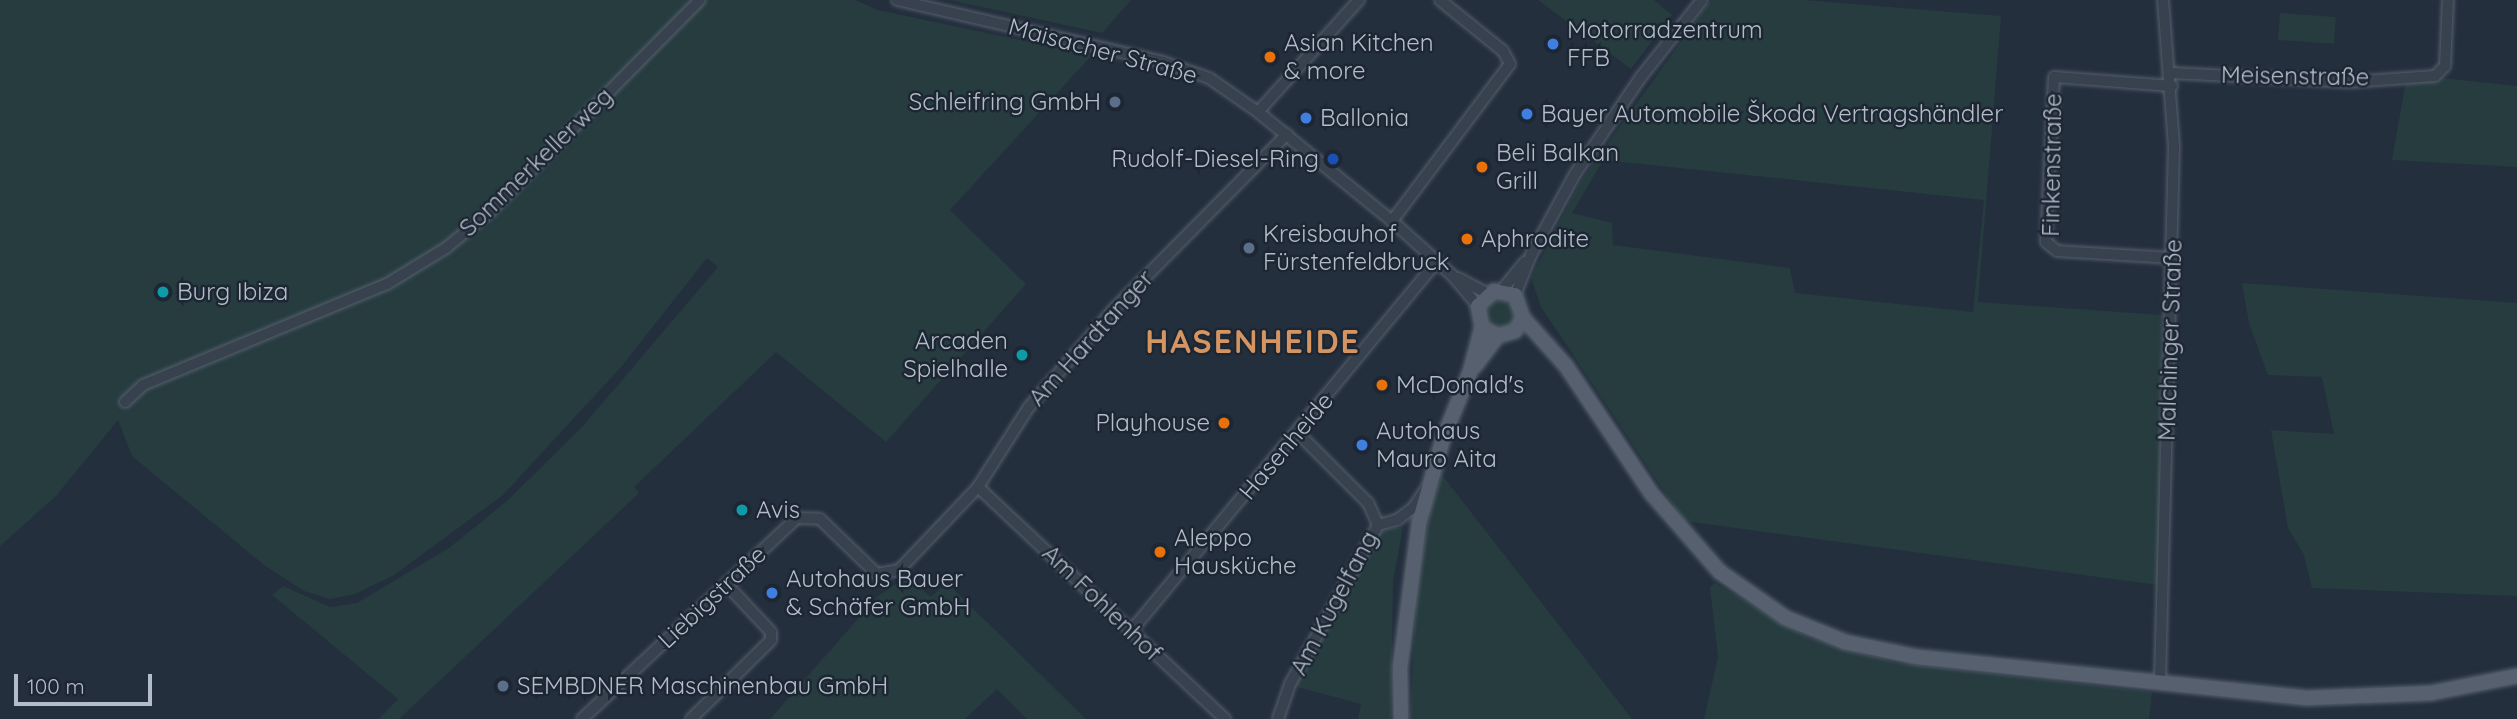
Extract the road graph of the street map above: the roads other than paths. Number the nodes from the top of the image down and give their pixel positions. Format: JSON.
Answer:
{"nodes":[{"id":1,"x":700,"y":0,"type":"edge"},
{"id":2,"x":897,"y":0,"type":"edge"},
{"id":3,"x":1359,"y":0,"type":"edge"},
{"id":4,"x":1440,"y":0,"type":"edge"},
{"id":5,"x":1702,"y":0,"type":"edge"},
{"id":6,"x":2163,"y":0,"type":"edge"},
{"id":7,"x":2448,"y":6,"type":"edge"},
{"id":8,"x":2171,"y":73,"type":"junction"},
{"id":9,"x":2172,"y":86,"type":"junction"},
{"id":10,"x":1258,"y":112,"type":"junction"},
{"id":11,"x":1287,"y":134,"type":"junction"},
{"id":12,"x":1392,"y":221,"type":"junction"},
{"id":13,"x":2172,"y":258,"type":"junction"},
{"id":14,"x":1437,"y":261,"type":"junction"},
{"id":15,"x":1452,"y":275,"type":"junction"},
{"id":16,"x":1502,"y":293,"type":"junction"},
{"id":17,"x":1478,"y":306,"type":"junction"},
{"id":18,"x":1523,"y":318,"type":"junction"},
{"id":19,"x":1482,"y":327,"type":"junction"},
{"id":20,"x":1505,"y":334,"type":"junction"},
{"id":21,"x":1551,"y":348,"type":"junction"},
{"id":22,"x":1469,"y":372,"type":"junction"},
{"id":23,"x":125,"y":402,"type":"dead end"},
{"id":24,"x":1298,"y":433,"type":"junction"},
{"id":25,"x":1429,"y":484,"type":"junction"},
{"id":26,"x":978,"y":487,"type":"junction"},
{"id":27,"x":1378,"y":525,"type":"junction"},
{"id":28,"x":913,"y":556,"type":"joint"},
{"id":29,"x":727,"y":585,"type":"junction"},
{"id":30,"x":1132,"y":630,"type":"junction"},
{"id":31,"x":2517,"y":676,"type":"edge"},
{"id":32,"x":2160,"y":681,"type":"junction"},
{"id":33,"x":582,"y":719,"type":"edge"},
{"id":34,"x":691,"y":719,"type":"edge"},
{"id":35,"x":1225,"y":719,"type":"edge"},
{"id":36,"x":1279,"y":719,"type":"edge"},
{"id":37,"x":1401,"y":719,"type":"edge"}],
"edges":[{"from":1,"to":23,"type":"street","name":"Sommerkellerweg"},
{"from":2,"to":10,"type":"street","name":"Maisacher Straße"},
{"from":3,"to":10,"type":"street"},
{"from":4,"to":12,"type":"street"},
{"from":5,"to":16,"type":"street"},
{"from":6,"to":8,"type":"street","name":"Malchinger Straße"},
{"from":7,"to":8,"type":"street","name":"Meisenstraße"},
{"from":8,"to":9,"type":"street","name":"Malchinger Straße"},
{"from":9,"to":13,"type":"street","name":"Malchinger Straße"},
{"from":9,"to":13,"type":"street","name":"Finkenstraße"},
{"from":10,"to":11,"type":"street","name":"Maisacher Straße"},
{"from":11,"to":12,"type":"street","name":"Maisacher Straße"},
{"from":11,"to":26,"type":"street","name":"Am Hardtanger"},
{"from":12,"to":14,"type":"street","name":"Maisacher Straße"},
{"from":13,"to":32,"type":"street","name":"Malchinger Straße"},
{"from":14,"to":15,"type":"street","name":"Maisacher Straße"},
{"from":14,"to":24,"type":"street","name":"Hasenheide"},
{"from":15,"to":16,"type":"street","name":"Maisacher Straße"},
{"from":15,"to":17,"type":"street","name":"Maisacher Straße"},
{"from":16,"to":17,"type":"main road"},
{"from":16,"to":18,"type":"main road"},
{"from":17,"to":19,"type":"main road"},
{"from":18,"to":20,"type":"main road"},
{"from":18,"to":21,"type":"main road"},
{"from":19,"to":20,"type":"main road"},
{"from":19,"to":22,"type":"main road"},
{"from":20,"to":21,"type":"main road"},
{"from":20,"to":22,"type":"main road"},
{"from":21,"to":32,"type":"main road"},
{"from":22,"to":25,"type":"main road"},
{"from":24,"to":27,"type":"street","name":"Am Kugelfang"},
{"from":24,"to":30,"type":"street","name":"Hasenheide"},
{"from":25,"to":27,"type":"street"},
{"from":25,"to":37,"type":"main road"},
{"from":26,"to":28,"type":"street","name":"Am Hardtanger"},
{"from":26,"to":30,"type":"street","name":"Am Fohlenhof"},
{"from":27,"to":36,"type":"street","name":"Am Kugelfang"},
{"from":28,"to":29,"type":"street","name":"Liebigstraße"},
{"from":29,"to":33,"type":"street","name":"Liebigstraße"},
{"from":29,"to":34,"type":"street"},
{"from":30,"to":35,"type":"street","name":"Am Fohlenhof"},
{"from":31,"to":32,"type":"main road"}]}
